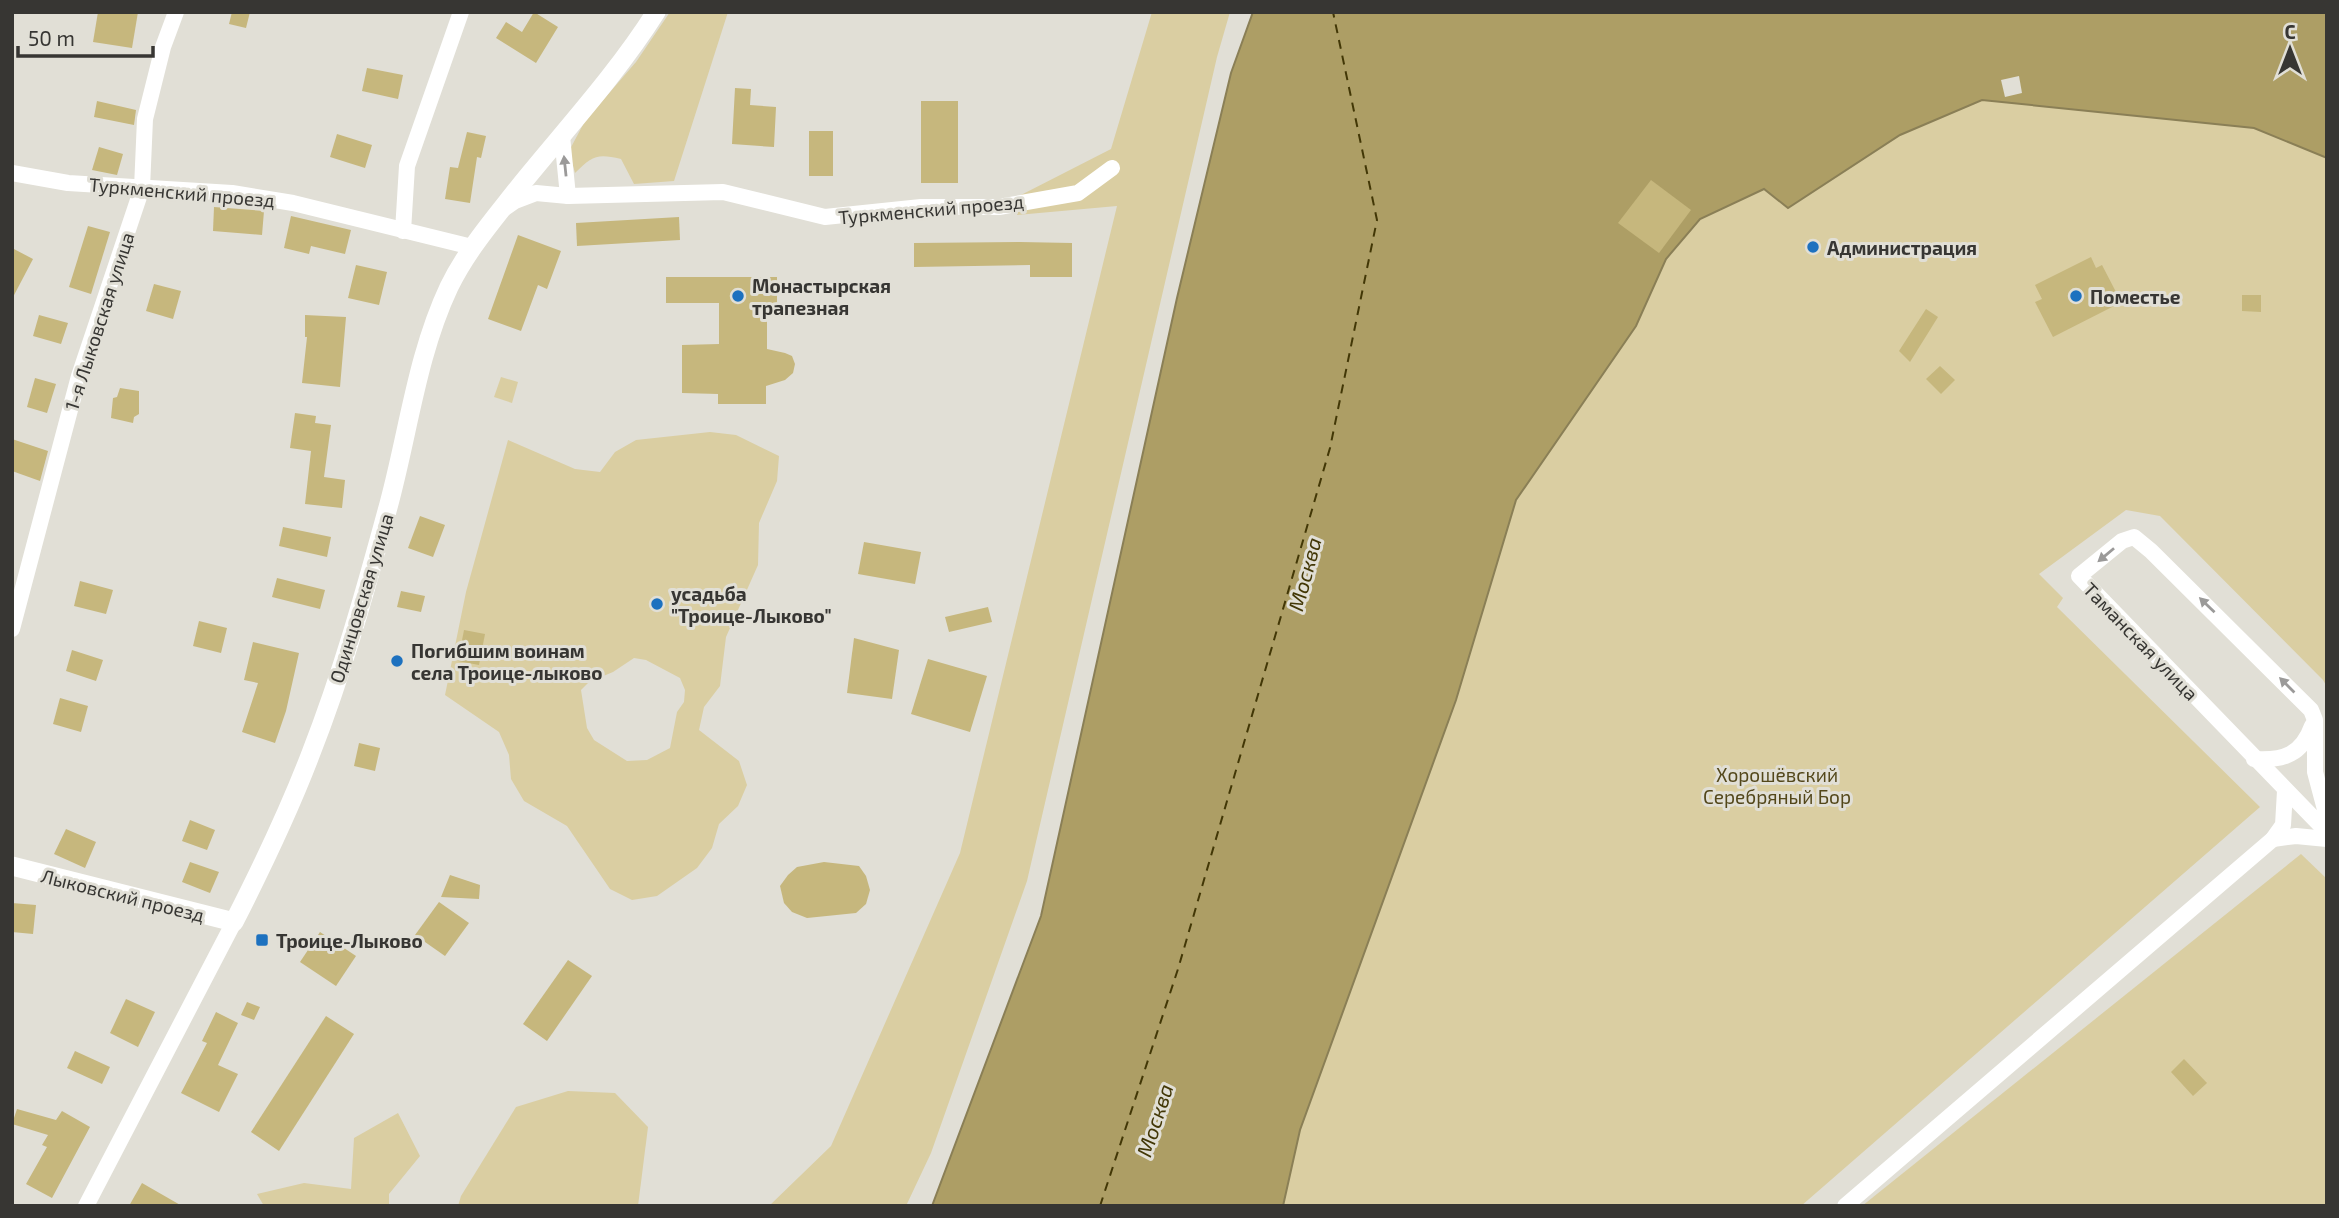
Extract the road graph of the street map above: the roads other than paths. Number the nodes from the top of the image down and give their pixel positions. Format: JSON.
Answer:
{"nodes":[{"id":1,"x":176,"y":12,"type":"edge"},
{"id":2,"x":461,"y":12,"type":"edge"},
{"id":3,"x":656,"y":12,"type":"edge"},
{"id":4,"x":562,"y":136,"type":"junction"},
{"id":5,"x":1112,"y":168,"type":"dead end"},
{"id":6,"x":12,"y":173,"type":"edge"},
{"id":7,"x":142,"y":188,"type":"junction"},
{"id":8,"x":568,"y":196,"type":"junction"},
{"id":9,"x":498,"y":213,"type":"junction"},
{"id":10,"x":403,"y":230,"type":"junction"},
{"id":11,"x":472,"y":247,"type":"junction"},
{"id":12,"x":12,"y":629,"type":"edge"},
{"id":13,"x":2315,"y":720,"type":"junction"},
{"id":14,"x":2254,"y":759,"type":"junction"},
{"id":15,"x":2285,"y":791,"type":"junction"},
{"id":16,"x":2327,"y":817,"type":"edge"},
{"id":17,"x":2327,"y":832,"type":"edge"},
{"id":18,"x":2273,"y":839,"type":"junction"},
{"id":19,"x":2327,"y":839,"type":"edge"},
{"id":20,"x":12,"y":866,"type":"edge"},
{"id":21,"x":234,"y":922,"type":"junction"},
{"id":22,"x":86,"y":1206,"type":"edge"},
{"id":23,"x":1845,"y":1206,"type":"edge"}],
"edges":[{"from":1,"to":7,"type":"street","name":"1-я Лыковская улица"},
{"from":2,"to":10,"type":"street"},
{"from":3,"to":4,"type":"street","name":"Одинцовская улица"},
{"from":8,"to":4,"type":"street","one_way":true},
{"from":4,"to":9,"type":"street","name":"Одинцовская улица"},
{"from":5,"to":8,"type":"street","name":"Туркменский проезд"},
{"from":6,"to":7,"type":"street","name":"Туркменский проезд"},
{"from":7,"to":10,"type":"street","name":"Туркменский проезд"},
{"from":7,"to":12,"type":"street","name":"1-я Лыковская улица"},
{"from":8,"to":9,"type":"street","name":"Туркменский проезд"},
{"from":9,"to":11,"type":"street","name":"Одинцовская улица"},
{"from":10,"to":11,"type":"street","name":"Туркменский проезд"},
{"from":11,"to":21,"type":"street","name":"Одинцовская улица"},
{"from":13,"to":14,"type":"street"},
{"from":13,"to":14,"type":"street","name":"Таманская улица","one_way":true},
{"from":13,"to":16,"type":"street"},
{"from":14,"to":15,"type":"street","name":"Таманская улица"},
{"from":15,"to":17,"type":"street","name":"Таманская улица"},
{"from":15,"to":18,"type":"street"},
{"from":18,"to":19,"type":"street"},
{"from":18,"to":23,"type":"street"},
{"from":20,"to":21,"type":"street","name":"Лыковский проезд"},
{"from":21,"to":22,"type":"street","name":"Одинцовская улица"}]}
